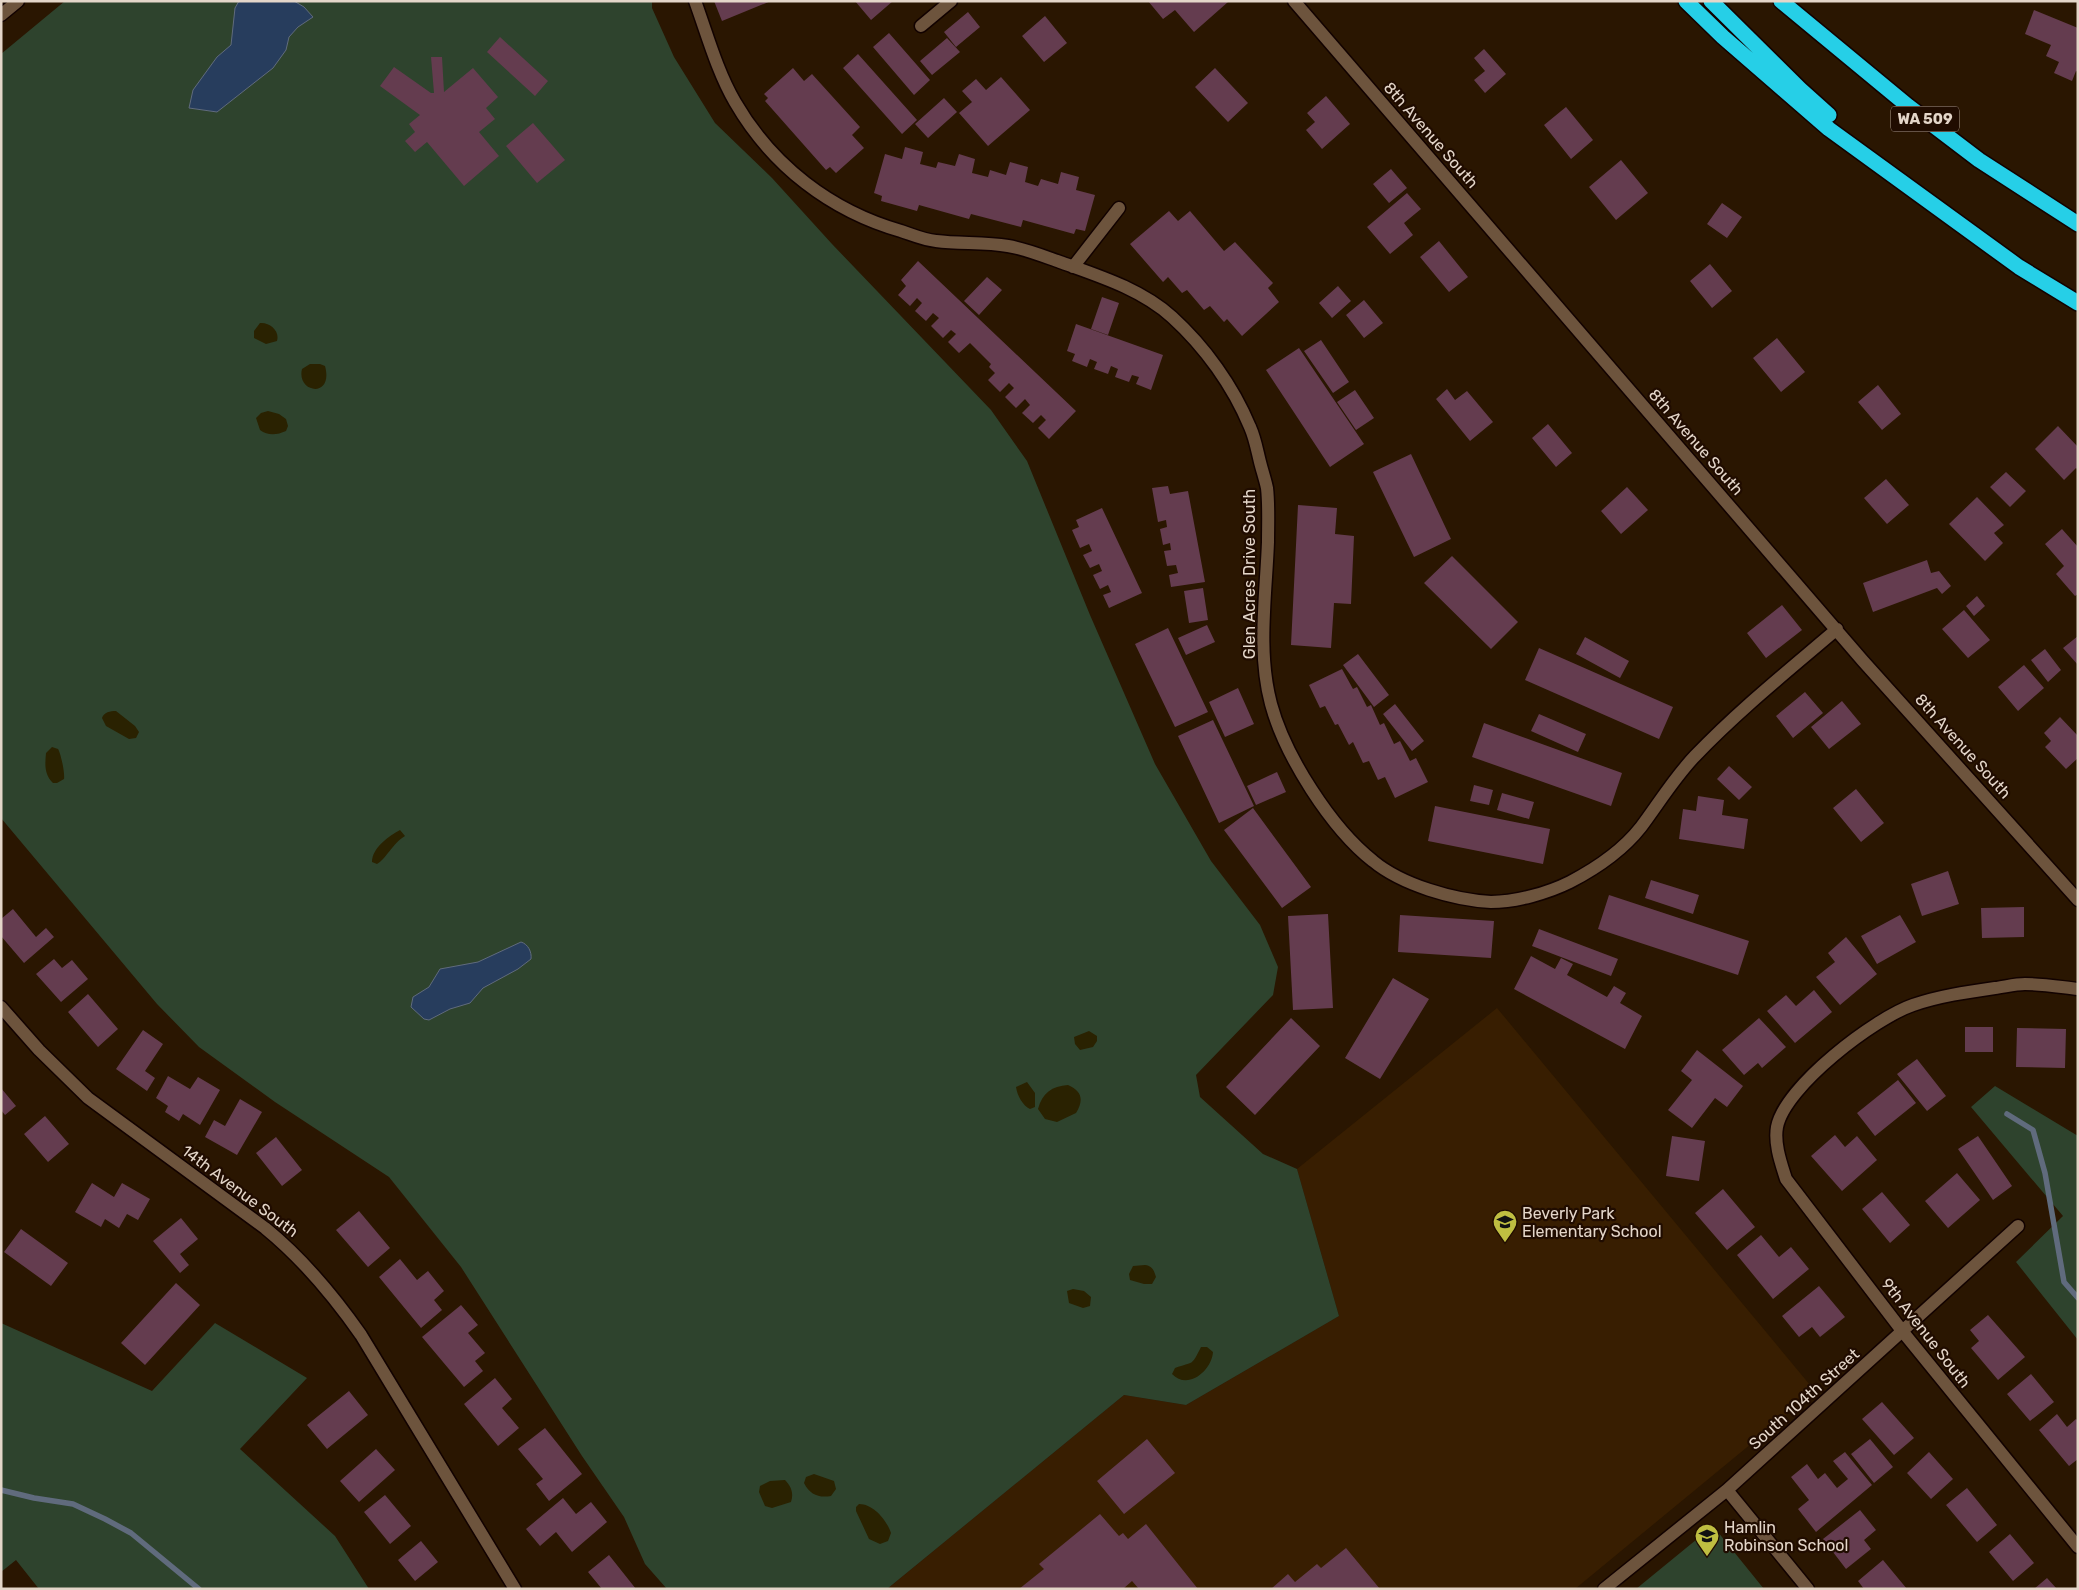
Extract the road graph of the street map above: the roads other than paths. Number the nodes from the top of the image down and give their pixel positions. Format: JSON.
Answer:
{"nodes":[{"id":1,"x":18,"y":1,"type":"edge"},
{"id":2,"x":695,"y":1,"type":"edge"},
{"id":3,"x":951,"y":1,"type":"edge"},
{"id":4,"x":1294,"y":1,"type":"edge"},
{"id":5,"x":1686,"y":1,"type":"edge"},
{"id":6,"x":1711,"y":1,"type":"edge"},
{"id":7,"x":1781,"y":1,"type":"edge"},
{"id":8,"x":1,"y":15,"type":"edge"},
{"id":9,"x":921,"y":26,"type":"dead end"},
{"id":10,"x":1901,"y":180,"type":"junction"},
{"id":11,"x":1119,"y":208,"type":"dead end"},
{"id":12,"x":2078,"y":224,"type":"edge"},
{"id":13,"x":1073,"y":267,"type":"junction"},
{"id":14,"x":2078,"y":303,"type":"edge"},
{"id":15,"x":1837,"y":629,"type":"junction"},
{"id":16,"x":2078,"y":900,"type":"edge"},
{"id":17,"x":2078,"y":989,"type":"edge"},
{"id":18,"x":1,"y":1007,"type":"edge"},
{"id":19,"x":2018,"y":1226,"type":"dead end"},
{"id":20,"x":1903,"y":1332,"type":"junction"},
{"id":21,"x":1727,"y":1490,"type":"junction"},
{"id":22,"x":2078,"y":1546,"type":"edge"},
{"id":23,"x":515,"y":1589,"type":"edge"},
{"id":24,"x":1604,"y":1589,"type":"edge"},
{"id":25,"x":1808,"y":1589,"type":"edge"}],
"edges":[{"from":1,"to":8,"type":"street"},
{"from":2,"to":13,"type":"street","name":"Glen Acres Drive South"},
{"from":3,"to":9,"type":"street"},
{"from":4,"to":15,"type":"street","name":"8th Avenue South"},
{"from":5,"to":10,"type":"highway"},
{"from":6,"to":10,"type":"highway"},
{"from":7,"to":12,"type":"highway","number":"WA 509"},
{"from":10,"to":14,"type":"highway"},
{"from":11,"to":13,"type":"street"},
{"from":13,"to":15,"type":"street","name":"Glen Acres Drive South"},
{"from":15,"to":16,"type":"street","name":"8th Avenue South"},
{"from":17,"to":20,"type":"street","name":"9th Avenue South"},
{"from":18,"to":23,"type":"street","name":"14th Avenue South"},
{"from":19,"to":20,"type":"street","name":"South 104th Street"},
{"from":20,"to":21,"type":"street","name":"South 104th Street"},
{"from":20,"to":22,"type":"street","name":"9th Avenue South"},
{"from":21,"to":24,"type":"street","name":"South 104th Street"},
{"from":21,"to":25,"type":"street"}]}
